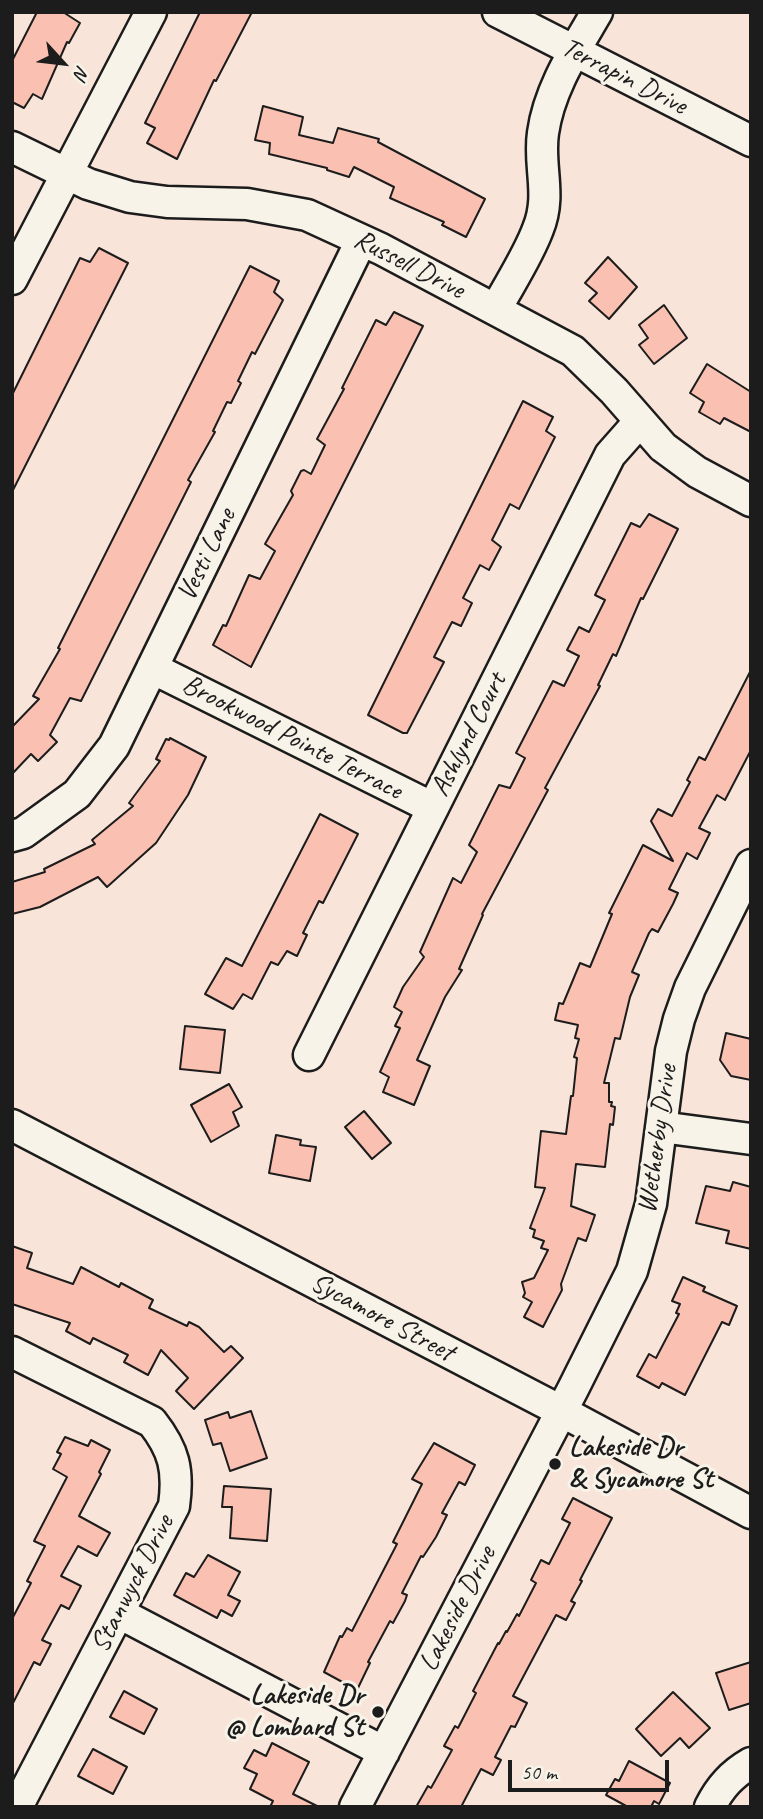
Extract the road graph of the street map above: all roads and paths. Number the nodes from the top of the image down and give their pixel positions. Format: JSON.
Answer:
{"nodes":[{"id":1,"x":151,"y":12,"type":"edge"},
{"id":2,"x":498,"y":12,"type":"edge"},
{"id":3,"x":597,"y":12,"type":"edge"},
{"id":4,"x":573,"y":52,"type":"junction"},
{"id":5,"x":751,"y":141,"type":"edge"},
{"id":6,"x":12,"y":147,"type":"edge"},
{"id":7,"x":67,"y":174,"type":"junction"},
{"id":8,"x":361,"y":241,"type":"junction"},
{"id":9,"x":12,"y":279,"type":"edge"},
{"id":10,"x":495,"y":309,"type":"junction"},
{"id":11,"x":640,"y":421,"type":"junction"},
{"id":12,"x":751,"y":501,"type":"edge"},
{"id":13,"x":152,"y":668,"type":"junction"},
{"id":14,"x":432,"y":808,"type":"junction"},
{"id":15,"x":12,"y":836,"type":"edge"},
{"id":16,"x":751,"y":865,"type":"edge"},
{"id":17,"x":309,"y":1055,"type":"dead end"},
{"id":18,"x":12,"y":1125,"type":"edge"},
{"id":19,"x":661,"y":1127,"type":"junction"},
{"id":20,"x":751,"y":1139,"type":"edge"},
{"id":21,"x":12,"y":1352,"type":"edge"},
{"id":22,"x":561,"y":1411,"type":"junction"},
{"id":23,"x":751,"y":1513,"type":"edge"},
{"id":24,"x":119,"y":1613,"type":"junction"},
{"id":25,"x":384,"y":1752,"type":"junction"},
{"id":26,"x":751,"y":1763,"type":"edge"},
{"id":27,"x":17,"y":1807,"type":"edge"},
{"id":28,"x":355,"y":1807,"type":"edge"},
{"id":29,"x":710,"y":1807,"type":"edge"}],
"edges":[{"from":1,"to":7,"type":"street"},
{"from":2,"to":4,"type":"street","name":"Terrapin Drive"},
{"from":3,"to":4,"type":"street"},
{"from":4,"to":5,"type":"street","name":"Terrapin Drive"},
{"from":4,"to":10,"type":"street"},
{"from":6,"to":7,"type":"street","name":"Russell Drive"},
{"from":7,"to":8,"type":"street","name":"Russell Drive"},
{"from":7,"to":9,"type":"street"},
{"from":8,"to":10,"type":"street","name":"Russell Drive"},
{"from":8,"to":13,"type":"street","name":"Vesti Lane"},
{"from":10,"to":11,"type":"street","name":"Russell Drive"},
{"from":11,"to":12,"type":"street","name":"Russell Drive"},
{"from":11,"to":14,"type":"street","name":"Ashlynd Court"},
{"from":13,"to":14,"type":"street","name":"Brookwood Pointe Terrace"},
{"from":13,"to":15,"type":"street","name":"Vesti Lane"},
{"from":14,"to":17,"type":"street","name":"Ashlynd Court"},
{"from":16,"to":19,"type":"street","name":"Wetherby Drive"},
{"from":18,"to":22,"type":"street","name":"Sycamore Street"},
{"from":19,"to":20,"type":"street"},
{"from":19,"to":22,"type":"street","name":"Wetherby Drive"},
{"from":21,"to":24,"type":"street","name":"Stanwyck Drive"},
{"from":22,"to":23,"type":"street","name":"Sycamore Street"},
{"from":22,"to":25,"type":"street","name":"Lakeside Drive"},
{"from":24,"to":25,"type":"street"},
{"from":24,"to":27,"type":"street","name":"Stanwyck Drive"},
{"from":25,"to":28,"type":"street","name":"Lakeside Drive"},
{"from":26,"to":29,"type":"street"}]}
